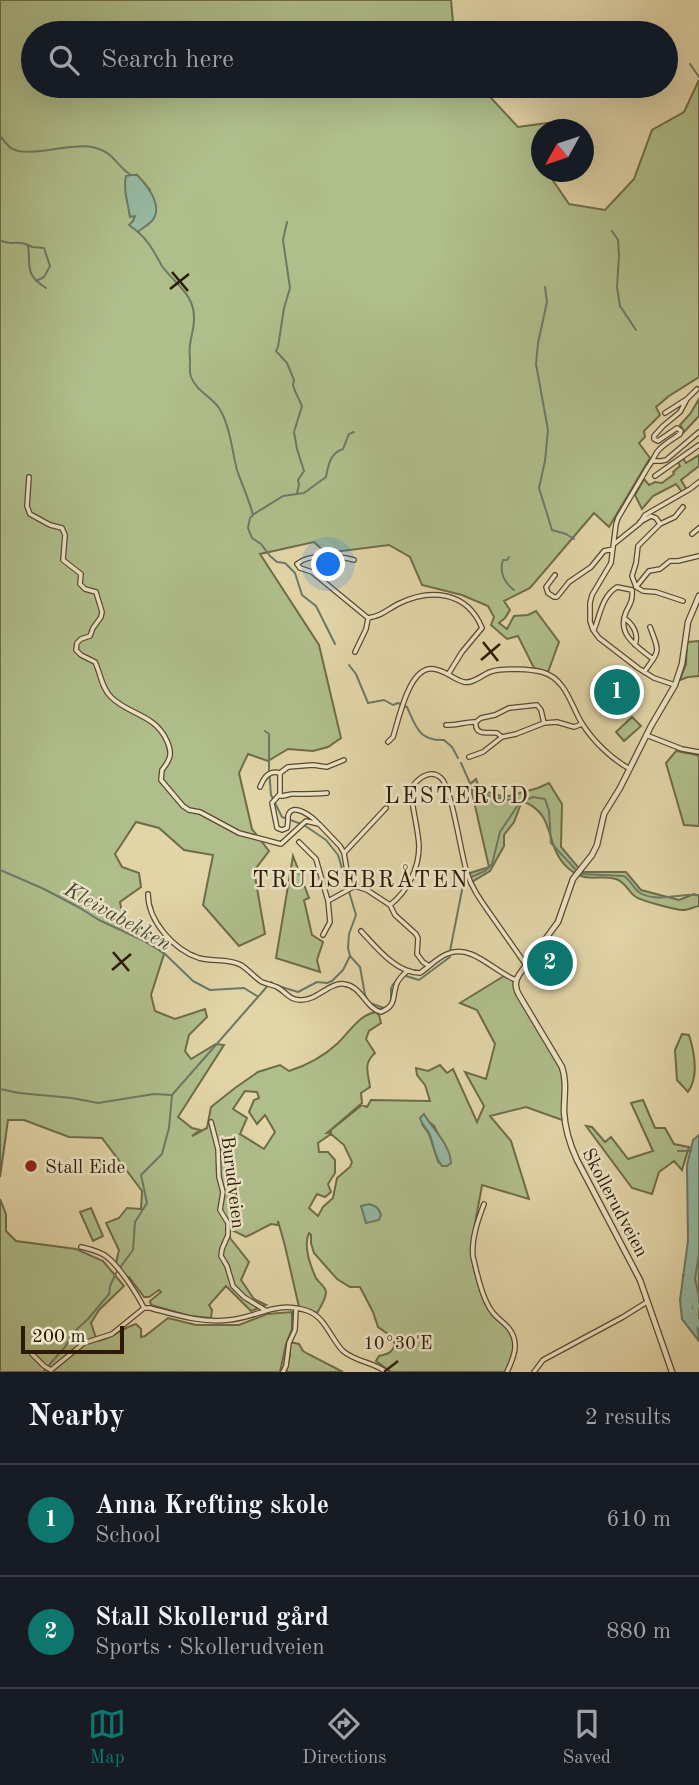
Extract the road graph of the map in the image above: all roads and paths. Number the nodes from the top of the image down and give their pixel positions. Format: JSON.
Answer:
{"nodes":[{"id":1,"x":696,"y":389,"type":"dead end"},
{"id":2,"x":687,"y":399,"type":"junction"},
{"id":3,"x":665,"y":413,"type":"dead end"},
{"id":4,"x":698,"y":433,"type":"edge"},
{"id":5,"x":699,"y":445,"type":"edge"},
{"id":6,"x":653,"y":461,"type":"junction"},
{"id":7,"x":655,"y":476,"type":"dead end"},
{"id":8,"x":29,"y":477,"type":"dead end"},
{"id":9,"x":699,"y":482,"type":"edge"},
{"id":10,"x":683,"y":508,"type":"dead end"},
{"id":11,"x":640,"y":523,"type":"junction"},
{"id":12,"x":660,"y":524,"type":"junction"},
{"id":13,"x":699,"y":528,"type":"edge"},
{"id":14,"x":692,"y":534,"type":"dead end"},
{"id":15,"x":613,"y":547,"type":"junction"},
{"id":16,"x":699,"y":556,"type":"edge"},
{"id":17,"x":354,"y":560,"type":"dead end"},
{"id":18,"x":555,"y":575,"type":"dead end"},
{"id":19,"x":634,"y":588,"type":"junction"},
{"id":20,"x":699,"y":596,"type":"edge"},
{"id":21,"x":683,"y":601,"type":"dead end"},
{"id":22,"x":368,"y":618,"type":"junction"},
{"id":23,"x":624,"y":618,"type":"junction"},
{"id":24,"x":650,"y":627,"type":"dead end"},
{"id":25,"x":593,"y":630,"type":"junction"},
{"id":26,"x":635,"y":645,"type":"junction"},
{"id":27,"x":355,"y":652,"type":"dead end"},
{"id":28,"x":653,"y":659,"type":"junction"},
{"id":29,"x":644,"y":672,"type":"junction"},
{"id":30,"x":449,"y":673,"type":"junction"},
{"id":31,"x":676,"y":685,"type":"junction"},
{"id":32,"x":476,"y":722,"type":"junction"},
{"id":33,"x":544,"y":723,"type":"junction"},
{"id":34,"x":582,"y":724,"type":"junction"},
{"id":35,"x":446,"y":725,"type":"dead end"},
{"id":36,"x":646,"y":735,"type":"junction"},
{"id":37,"x":502,"y":737,"type":"junction"},
{"id":38,"x":388,"y":742,"type":"dead end"},
{"id":39,"x":699,"y":752,"type":"edge"},
{"id":40,"x":469,"y":757,"type":"dead end"},
{"id":41,"x":344,"y":760,"type":"dead end"},
{"id":42,"x":630,"y":769,"type":"junction"},
{"id":43,"x":281,"y":773,"type":"junction"},
{"id":44,"x":261,"y":787,"type":"dead end"},
{"id":45,"x":327,"y":793,"type":"dead end"},
{"id":46,"x":278,"y":796,"type":"junction"},
{"id":47,"x":386,"y":808,"type":"dead end"},
{"id":48,"x":318,"y":824,"type":"junction"},
{"id":49,"x":299,"y":842,"type":"dead end"},
{"id":50,"x":344,"y":853,"type":"junction"},
{"id":51,"x":355,"y":886,"type":"junction"},
{"id":52,"x":148,"y":894,"type":"dead end"},
{"id":53,"x":328,"y":901,"type":"junction"},
{"id":54,"x":390,"y":905,"type":"junction"},
{"id":55,"x":361,"y":931,"type":"dead end"},
{"id":56,"x":323,"y":935,"type":"dead end"},
{"id":57,"x":526,"y":965,"type":"junction"},
{"id":58,"x":429,"y":966,"type":"junction"},
{"id":59,"x":405,"y":973,"type":"junction"},
{"id":60,"x":516,"y":980,"type":"junction"},
{"id":61,"x":211,"y":1122,"type":"dead end"},
{"id":62,"x":484,"y":1204,"type":"dead end"},
{"id":63,"x":80,"y":1247,"type":"dead end"},
{"id":64,"x":649,"y":1301,"type":"junction"},
{"id":65,"x":144,"y":1308,"type":"junction"},
{"id":66,"x":296,"y":1309,"type":"junction"},
{"id":67,"x":265,"y":1310,"type":"junction"},
{"id":68,"x":32,"y":1354,"type":"dead end"},
{"id":69,"x":283,"y":1372,"type":"edge"},
{"id":70,"x":386,"y":1372,"type":"edge"},
{"id":71,"x":507,"y":1372,"type":"edge"},
{"id":72,"x":534,"y":1372,"type":"edge"},
{"id":73,"x":672,"y":1372,"type":"edge"}],
"edges":[{"from":1,"to":2,"type":"street"},
{"from":2,"to":3,"type":"street"},
{"from":2,"to":6,"type":"street"},
{"from":4,"to":6,"type":"street"},
{"from":5,"to":7,"type":"street"},
{"from":6,"to":15,"type":"street"},
{"from":8,"to":48,"type":"street"},
{"from":9,"to":11,"type":"street"},
{"from":10,"to":12,"type":"street"},
{"from":11,"to":12,"type":"street"},
{"from":11,"to":15,"type":"street"},
{"from":12,"to":19,"type":"street"},
{"from":13,"to":14,"type":"street"},
{"from":15,"to":18,"type":"street"},
{"from":15,"to":25,"type":"street"},
{"from":16,"to":19,"type":"street"},
{"from":17,"to":22,"type":"street"},
{"from":19,"to":21,"type":"street"},
{"from":19,"to":23,"type":"street"},
{"from":19,"to":25,"type":"street"},
{"from":20,"to":31,"type":"street"},
{"from":22,"to":27,"type":"street"},
{"from":22,"to":30,"type":"street"},
{"from":23,"to":26,"type":"street"},
{"from":23,"to":26,"type":"street"},
{"from":24,"to":28,"type":"street"},
{"from":25,"to":29,"type":"street"},
{"from":26,"to":28,"type":"street"},
{"from":28,"to":29,"type":"street"},
{"from":29,"to":31,"type":"street"},
{"from":30,"to":34,"type":"street"},
{"from":30,"to":38,"type":"street"},
{"from":31,"to":36,"type":"street"},
{"from":32,"to":33,"type":"street"},
{"from":32,"to":35,"type":"street"},
{"from":32,"to":37,"type":"street"},
{"from":33,"to":34,"type":"street"},
{"from":33,"to":37,"type":"street"},
{"from":34,"to":42,"type":"street"},
{"from":36,"to":39,"type":"street"},
{"from":36,"to":42,"type":"street"},
{"from":37,"to":40,"type":"street"},
{"from":41,"to":43,"type":"street"},
{"from":42,"to":57,"type":"street"},
{"from":43,"to":44,"type":"street"},
{"from":43,"to":46,"type":"street"},
{"from":45,"to":46,"type":"street"},
{"from":46,"to":48,"type":"street"},
{"from":47,"to":50,"type":"street"},
{"from":48,"to":50,"type":"street"},
{"from":49,"to":53,"type":"street"},
{"from":50,"to":51,"type":"street"},
{"from":51,"to":53,"type":"street"},
{"from":51,"to":54,"type":"street"},
{"from":52,"to":59,"type":"street"},
{"from":53,"to":56,"type":"street"},
{"from":54,"to":57,"type":"street"},
{"from":54,"to":58,"type":"street"},
{"from":55,"to":59,"type":"street"},
{"from":57,"to":60,"type":"street"},
{"from":58,"to":59,"type":"street"},
{"from":58,"to":60,"type":"street"},
{"from":60,"to":64,"type":"street","name":"Skollerudveien"},
{"from":61,"to":67,"type":"street","name":"Burudveien"},
{"from":62,"to":71,"type":"street"},
{"from":63,"to":65,"type":"street"},
{"from":64,"to":72,"type":"street"},
{"from":64,"to":73,"type":"street","name":"Skollerudveien"},
{"from":65,"to":67,"type":"street"},
{"from":65,"to":68,"type":"street"},
{"from":66,"to":67,"type":"street"},
{"from":66,"to":69,"type":"street"},
{"from":66,"to":70,"type":"street"}]}
